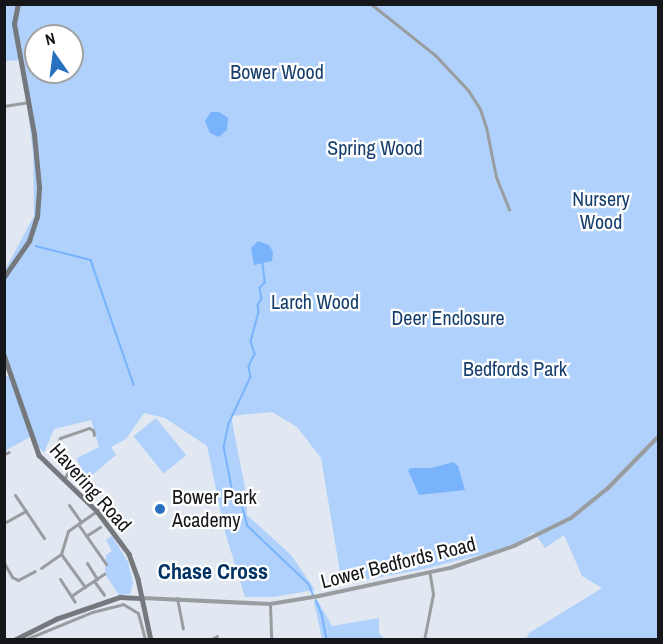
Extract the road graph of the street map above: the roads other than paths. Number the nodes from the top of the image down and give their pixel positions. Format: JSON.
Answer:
{"nodes":[{"id":1,"x":18,"y":4,"type":"edge"},
{"id":2,"x":371,"y":4,"type":"edge"},
{"id":3,"x":29,"y":102,"type":"junction"},
{"id":4,"x":4,"y":106,"type":"edge"},
{"id":5,"x":509,"y":210,"type":"dead end"},
{"id":6,"x":4,"y":277,"type":"edge"},
{"id":7,"x":4,"y":355,"type":"edge"},
{"id":8,"x":94,"y":435,"type":"dead end"},
{"id":9,"x":658,"y":437,"type":"edge"},
{"id":10,"x":64,"y":480,"type":"junction"},
{"id":11,"x":15,"y":495,"type":"dead end"},
{"id":12,"x":69,"y":505,"type":"dead end"},
{"id":13,"x":79,"y":505,"type":"dead end"},
{"id":14,"x":72,"y":510,"type":"junction"},
{"id":15,"x":26,"y":511,"type":"junction"},
{"id":16,"x":97,"y":511,"type":"junction"},
{"id":17,"x":4,"y":523,"type":"edge"},
{"id":18,"x":79,"y":523,"type":"junction"},
{"id":19,"x":100,"y":527,"type":"dead end"},
{"id":20,"x":86,"y":536,"type":"junction"},
{"id":21,"x":44,"y":538,"type":"dead end"},
{"id":22,"x":62,"y":554,"type":"junction"},
{"id":23,"x":4,"y":563,"type":"edge"},
{"id":24,"x":87,"y":563,"type":"dead end"},
{"id":25,"x":106,"y":564,"type":"dead end"},
{"id":26,"x":40,"y":568,"type":"dead end"},
{"id":27,"x":35,"y":571,"type":"dead end"},
{"id":28,"x":104,"y":574,"type":"dead end"},
{"id":29,"x":430,"y":574,"type":"junction"},
{"id":30,"x":12,"y":577,"type":"junction"},
{"id":31,"x":60,"y":579,"type":"dead end"},
{"id":32,"x":95,"y":580,"type":"junction"},
{"id":33,"x":4,"y":581,"type":"edge"},
{"id":34,"x":85,"y":587,"type":"junction"},
{"id":35,"x":139,"y":588,"type":"junction"},
{"id":36,"x":104,"y":595,"type":"dead end"},
{"id":37,"x":128,"y":596,"type":"junction"},
{"id":38,"x":71,"y":597,"type":"junction"},
{"id":39,"x":141,"y":598,"type":"junction"},
{"id":40,"x":177,"y":598,"type":"junction"},
{"id":41,"x":75,"y":602,"type":"dead end"},
{"id":42,"x":270,"y":604,"type":"junction"},
{"id":43,"x":44,"y":623,"type":"junction"},
{"id":44,"x":183,"y":628,"type":"dead end"},
{"id":45,"x":46,"y":630,"type":"junction"},
{"id":46,"x":14,"y":639,"type":"edge"},
{"id":47,"x":24,"y":639,"type":"edge"},
{"id":48,"x":145,"y":639,"type":"edge"},
{"id":49,"x":151,"y":639,"type":"edge"},
{"id":50,"x":271,"y":639,"type":"edge"},
{"id":51,"x":424,"y":639,"type":"edge"}],
"edges":[{"from":1,"to":3,"type":"main road"},
{"from":2,"to":5,"type":"street"},
{"from":3,"to":4,"type":"street"},
{"from":3,"to":6,"type":"main road"},
{"from":7,"to":10,"type":"main road","name":"Havering Road"},
{"from":8,"to":10,"type":"street"},
{"from":9,"to":29,"type":"street","name":"Lower Bedfords Road"},
{"from":10,"to":16,"type":"main road","name":"Havering Road"},
{"from":11,"to":15,"type":"street"},
{"from":12,"to":14,"type":"street"},
{"from":13,"to":14,"type":"street"},
{"from":14,"to":18,"type":"street"},
{"from":15,"to":17,"type":"street"},
{"from":15,"to":21,"type":"street"},
{"from":16,"to":18,"type":"street"},
{"from":16,"to":35,"type":"main road","name":"Havering Road"},
{"from":18,"to":20,"type":"street"},
{"from":18,"to":22,"type":"street"},
{"from":19,"to":20,"type":"street"},
{"from":20,"to":25,"type":"street"},
{"from":22,"to":26,"type":"street"},
{"from":22,"to":34,"type":"street"},
{"from":23,"to":30,"type":"street"},
{"from":24,"to":32,"type":"street"},
{"from":27,"to":30,"type":"street"},
{"from":28,"to":32,"type":"street"},
{"from":29,"to":42,"type":"street","name":"Lower Bedfords Road"},
{"from":29,"to":51,"type":"street"},
{"from":30,"to":33,"type":"street"},
{"from":31,"to":38,"type":"street"},
{"from":32,"to":34,"type":"street"},
{"from":32,"to":36,"type":"street"},
{"from":34,"to":38,"type":"street"},
{"from":35,"to":37,"type":"main road"},
{"from":35,"to":39,"type":"main road","name":"Havering Road"},
{"from":37,"to":39,"type":"main road"},
{"from":37,"to":43,"type":"main road"},
{"from":38,"to":41,"type":"street"},
{"from":39,"to":40,"type":"street","name":"Lower Bedfords Road"},
{"from":39,"to":49,"type":"main road","name":"Havering Road"},
{"from":40,"to":42,"type":"street","name":"Lower Bedfords Road"},
{"from":40,"to":44,"type":"street"},
{"from":42,"to":50,"type":"street"},
{"from":43,"to":45,"type":"street"},
{"from":43,"to":46,"type":"main road"},
{"from":45,"to":47,"type":"street"},
{"from":45,"to":48,"type":"street"}]}
